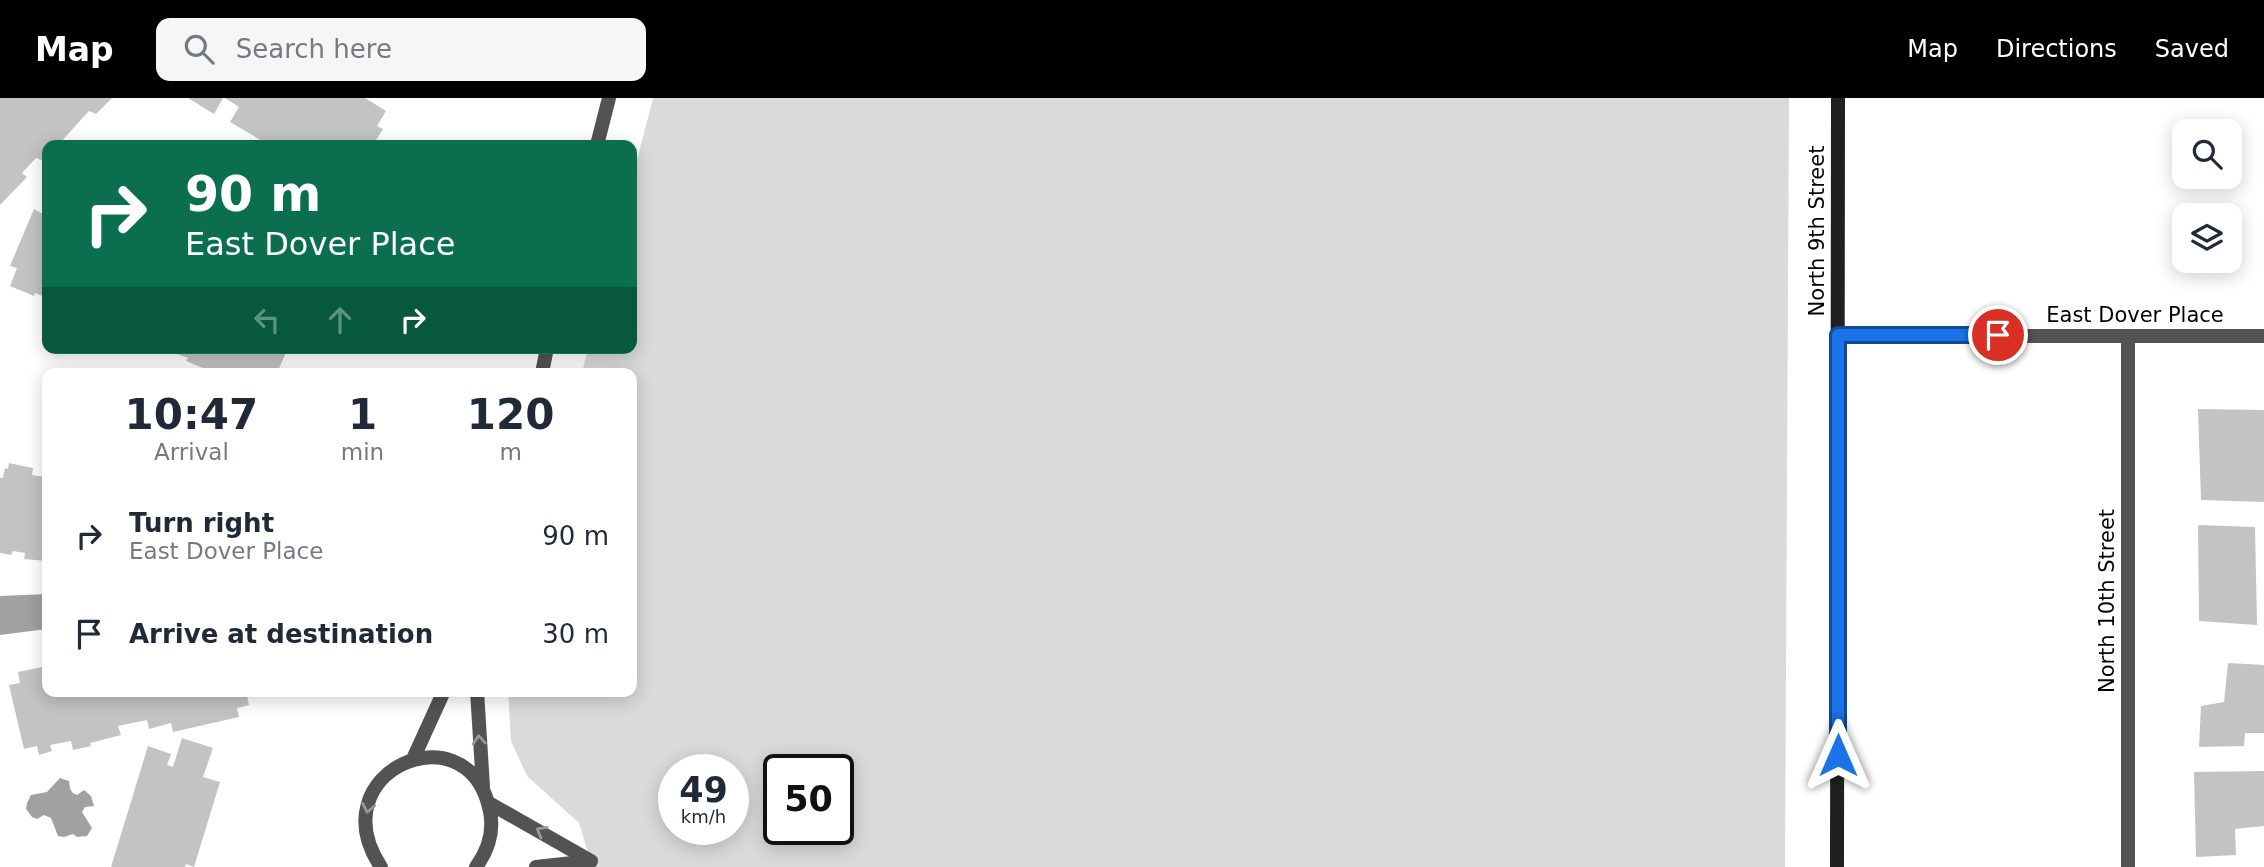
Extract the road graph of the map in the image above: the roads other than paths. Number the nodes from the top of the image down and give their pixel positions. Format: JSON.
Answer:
{"nodes":[{"id":1,"x":609,"y":98,"type":"edge"},
{"id":2,"x":1838,"y":98,"type":"edge"},
{"id":3,"x":598,"y":140,"type":"edge"},
{"id":4,"x":1838,"y":335,"type":"junction"},
{"id":5,"x":2128,"y":335,"type":"junction"},
{"id":6,"x":2264,"y":335,"type":"edge"},
{"id":7,"x":441,"y":697,"type":"edge"},
{"id":8,"x":477,"y":697,"type":"edge"},
{"id":9,"x":412,"y":760,"type":"junction"},
{"id":10,"x":483,"y":789,"type":"junction"},
{"id":11,"x":489,"y":803,"type":"junction"},
{"id":12,"x":381,"y":867,"type":"edge"},
{"id":13,"x":476,"y":867,"type":"edge"},
{"id":14,"x":536,"y":867,"type":"edge"},
{"id":15,"x":1837,"y":867,"type":"edge"},
{"id":16,"x":2128,"y":867,"type":"edge"}],
"edges":[{"from":1,"to":3,"type":"street"},
{"from":2,"to":4,"type":"main road","name":"North 9th Street"},
{"from":4,"to":5,"type":"street","name":"East Dover Place"},
{"from":4,"to":15,"type":"main road","name":"North 9th Street"},
{"from":5,"to":6,"type":"street","name":"East Dover Place"},
{"from":5,"to":16,"type":"street","name":"North 10th Street"},
{"from":7,"to":9,"type":"street"},
{"from":10,"to":8,"type":"street","one_way":true},
{"from":9,"to":10,"type":"street"},
{"from":9,"to":12,"type":"street","one_way":true},
{"from":10,"to":11,"type":"street"},
{"from":11,"to":13,"type":"street"},
{"from":14,"to":11,"type":"street","one_way":true}]}
